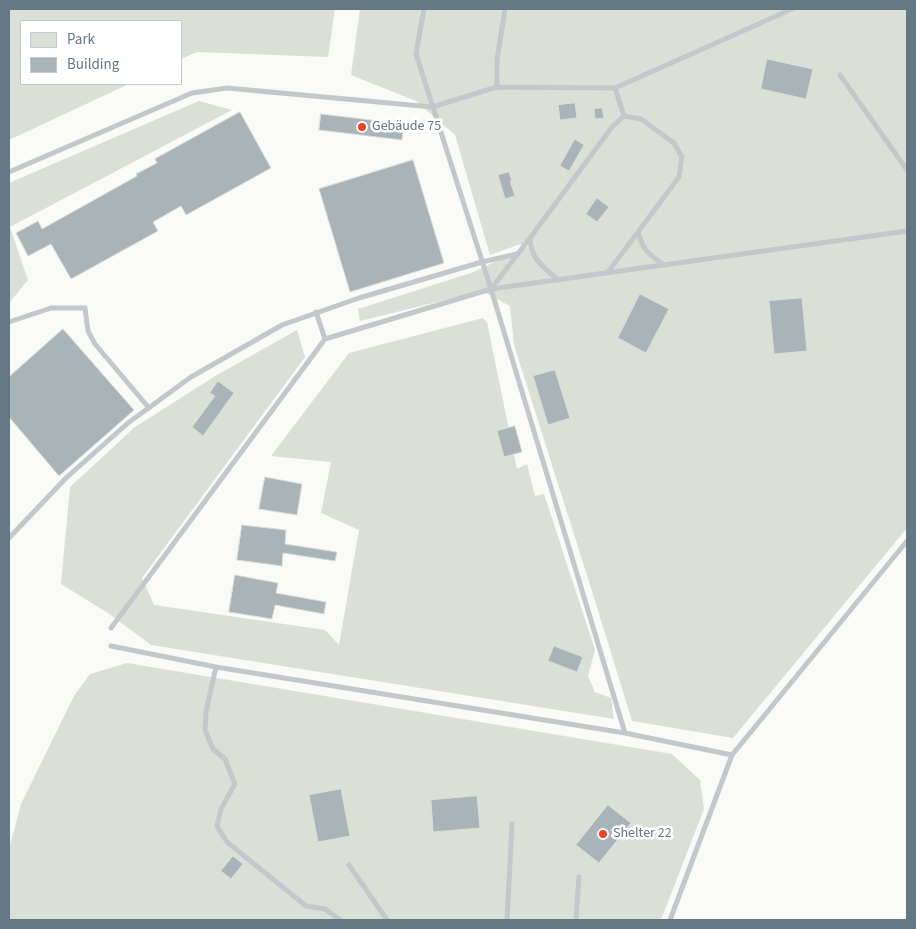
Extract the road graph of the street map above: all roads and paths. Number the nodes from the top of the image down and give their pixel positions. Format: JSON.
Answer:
{"nodes":[{"id":1,"x":424,"y":9,"type":"edge"},
{"id":2,"x":505,"y":9,"type":"edge"},
{"id":3,"x":792,"y":9,"type":"edge"},
{"id":4,"x":780,"y":11,"type":"edge"},
{"id":5,"x":840,"y":75,"type":"dead end"},
{"id":6,"x":497,"y":87,"type":"junction"},
{"id":7,"x":615,"y":88,"type":"junction"},
{"id":8,"x":432,"y":107,"type":"junction"},
{"id":9,"x":624,"y":116,"type":"junction"},
{"id":10,"x":907,"y":170,"type":"edge"},
{"id":11,"x":9,"y":172,"type":"edge"},
{"id":12,"x":907,"y":231,"type":"edge"},
{"id":13,"x":638,"y":232,"type":"junction"},
{"id":14,"x":530,"y":238,"type":"junction"},
{"id":15,"x":518,"y":254,"type":"junction"},
{"id":16,"x":482,"y":262,"type":"junction"},
{"id":17,"x":664,"y":265,"type":"junction"},
{"id":18,"x":608,"y":272,"type":"junction"},
{"id":19,"x":558,"y":280,"type":"junction"},
{"id":20,"x":490,"y":289,"type":"junction"},
{"id":21,"x":316,"y":312,"type":"junction"},
{"id":22,"x":9,"y":322,"type":"edge"},
{"id":23,"x":325,"y":339,"type":"junction"},
{"id":24,"x":149,"y":408,"type":"junction"},
{"id":25,"x":9,"y":538,"type":"edge"},
{"id":26,"x":907,"y":541,"type":"edge"},
{"id":27,"x":112,"y":628,"type":"dead end"},
{"id":28,"x":111,"y":646,"type":"dead end"},
{"id":29,"x":216,"y":667,"type":"junction"},
{"id":30,"x":625,"y":733,"type":"junction"},
{"id":31,"x":732,"y":756,"type":"junction"},
{"id":32,"x":512,"y":824,"type":"dead end"},
{"id":33,"x":349,"y":865,"type":"dead end"},
{"id":34,"x":579,"y":877,"type":"dead end"},
{"id":35,"x":340,"y":920,"type":"edge"},
{"id":36,"x":387,"y":920,"type":"edge"},
{"id":37,"x":507,"y":920,"type":"edge"},
{"id":38,"x":576,"y":920,"type":"edge"},
{"id":39,"x":670,"y":920,"type":"edge"}],
"edges":[{"from":1,"to":8,"type":"lane"},
{"from":2,"to":6,"type":"lane"},
{"from":3,"to":4,"type":"lane"},
{"from":4,"to":7,"type":"lane"},
{"from":5,"to":10,"type":"lane"},
{"from":6,"to":7,"type":"lane"},
{"from":6,"to":8,"type":"lane"},
{"from":7,"to":9,"type":"lane"},
{"from":8,"to":11,"type":"lane"},
{"from":8,"to":16,"type":"lane"},
{"from":9,"to":13,"type":"lane"},
{"from":9,"to":14,"type":"lane"},
{"from":12,"to":17,"type":"lane"},
{"from":13,"to":17,"type":"lane"},
{"from":13,"to":18,"type":"lane"},
{"from":14,"to":15,"type":"lane"},
{"from":14,"to":19,"type":"lane"},
{"from":15,"to":16,"type":"lane"},
{"from":15,"to":20,"type":"lane"},
{"from":16,"to":20,"type":"lane"},
{"from":16,"to":21,"type":"lane"},
{"from":17,"to":18,"type":"lane"},
{"from":18,"to":19,"type":"lane"},
{"from":19,"to":20,"type":"lane"},
{"from":20,"to":23,"type":"lane"},
{"from":20,"to":30,"type":"lane"},
{"from":21,"to":23,"type":"lane"},
{"from":21,"to":24,"type":"lane"},
{"from":22,"to":24,"type":"lane"},
{"from":23,"to":27,"type":"lane"},
{"from":24,"to":25,"type":"lane"},
{"from":26,"to":31,"type":"lane"},
{"from":28,"to":29,"type":"lane"},
{"from":29,"to":30,"type":"lane"},
{"from":29,"to":35,"type":"lane"},
{"from":30,"to":31,"type":"lane"},
{"from":31,"to":39,"type":"lane"},
{"from":32,"to":37,"type":"lane"},
{"from":33,"to":36,"type":"lane"},
{"from":34,"to":38,"type":"lane"}]}
